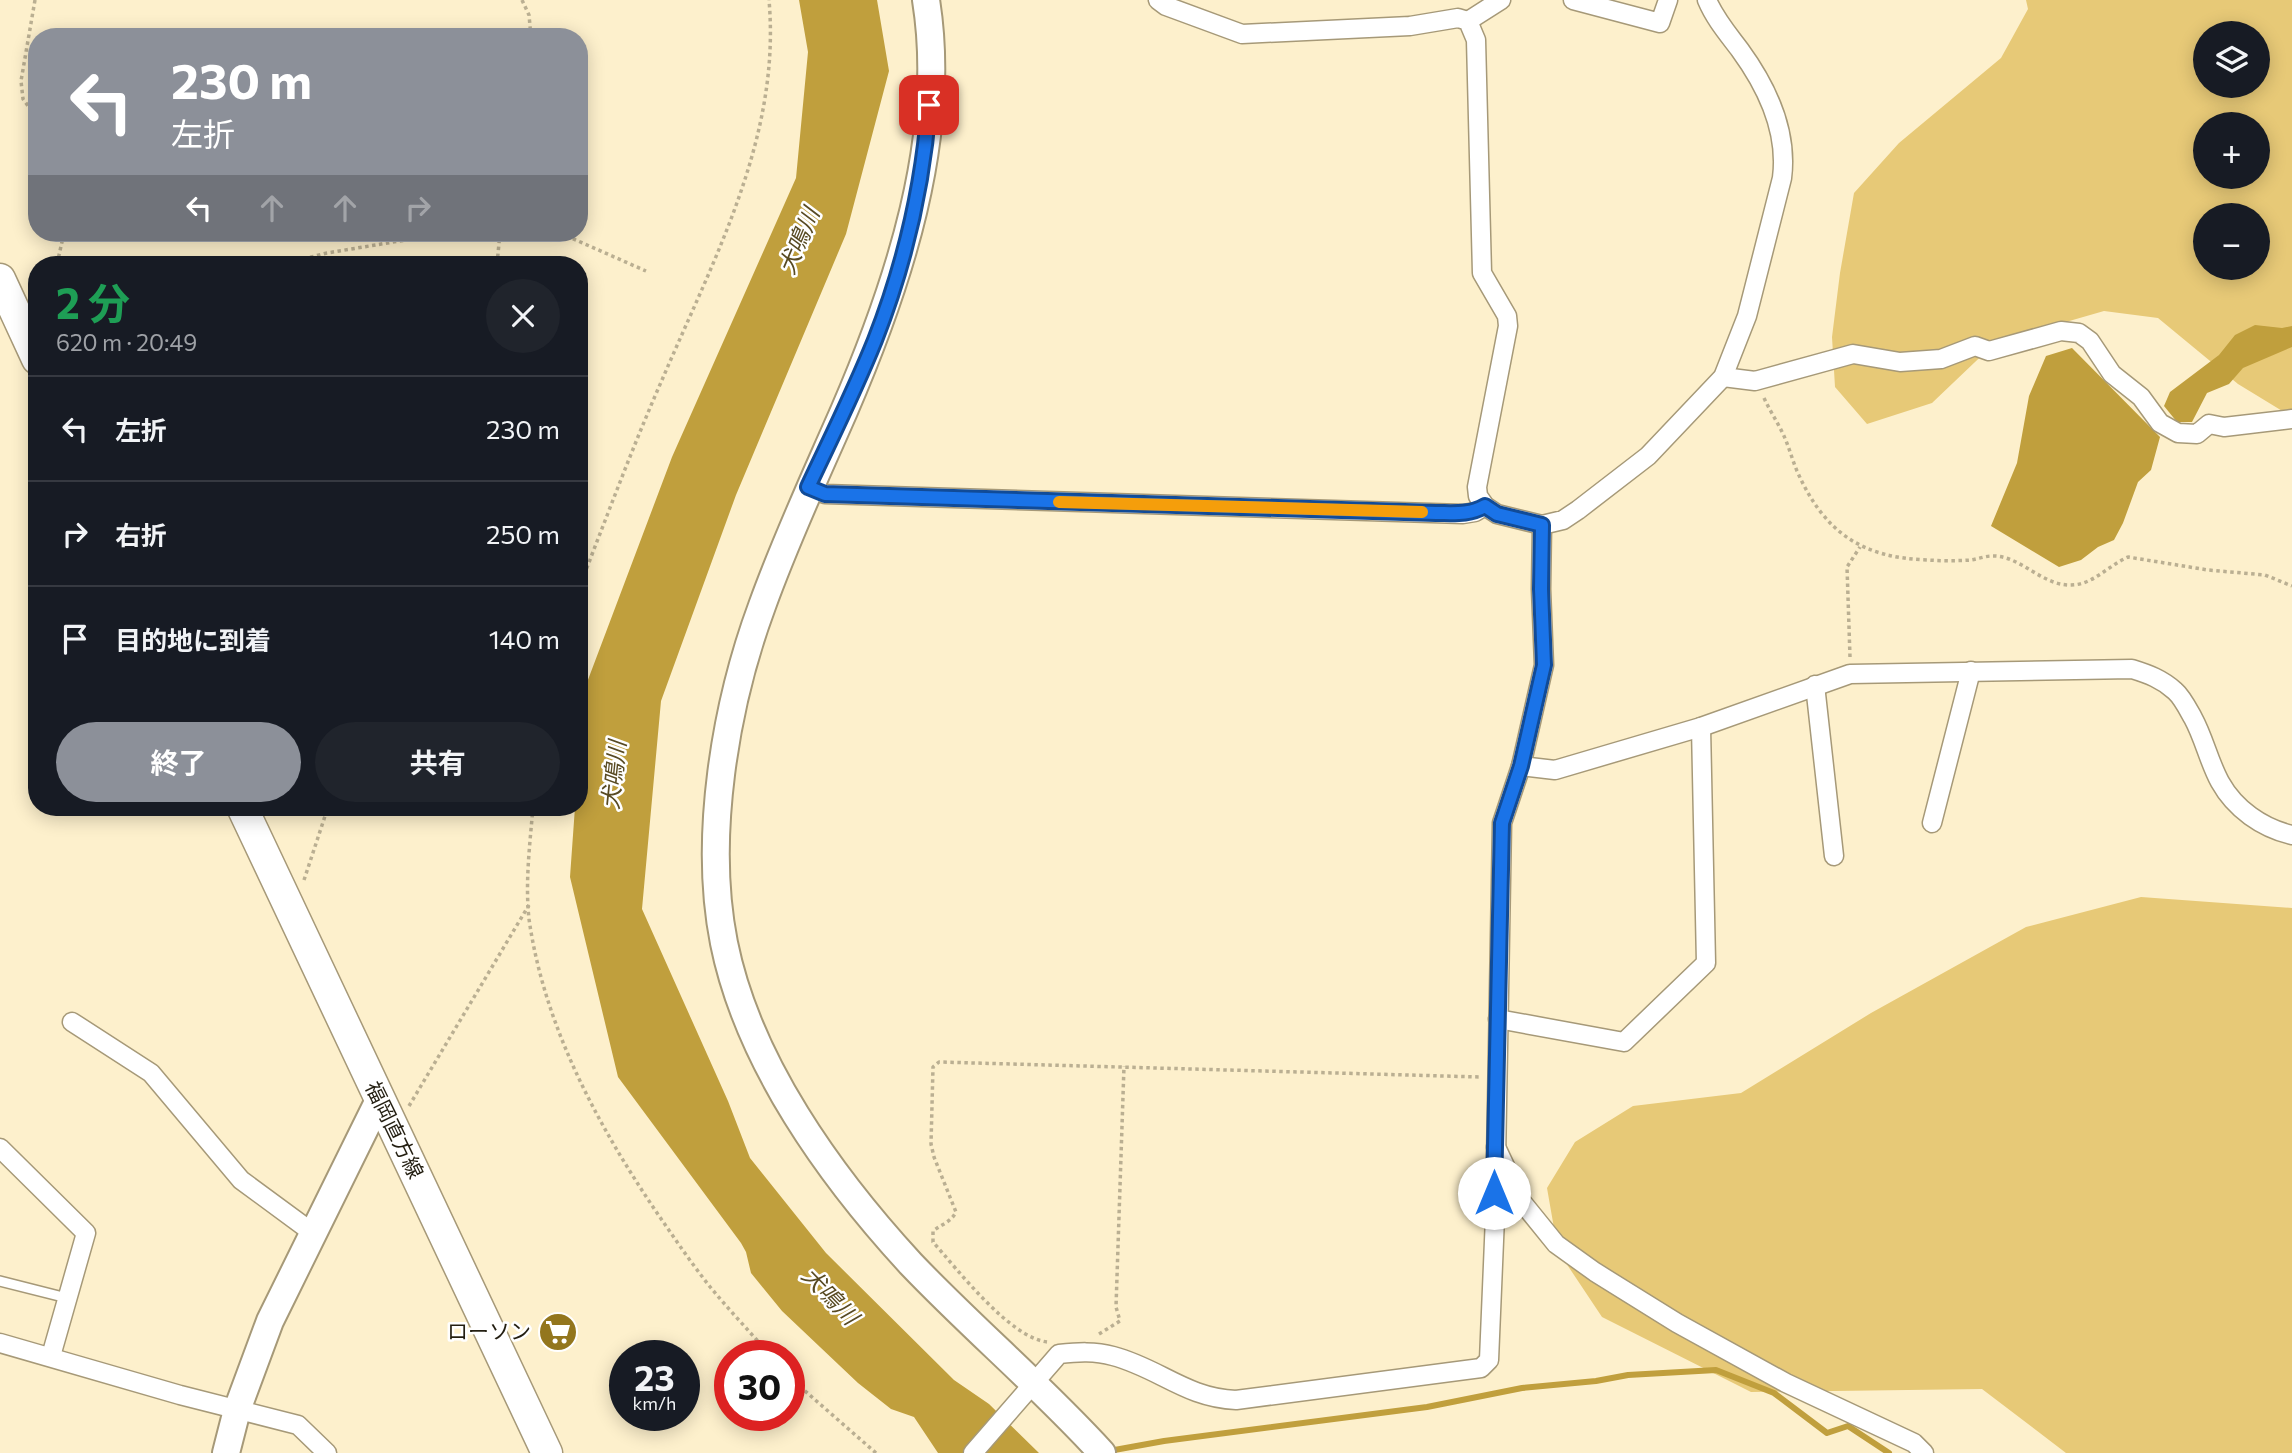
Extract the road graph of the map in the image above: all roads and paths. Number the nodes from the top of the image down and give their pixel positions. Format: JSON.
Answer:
{"nodes":[{"id":1,"x":35,"y":0,"type":"edge"},
{"id":2,"x":522,"y":0,"type":"edge"},
{"id":3,"x":769,"y":0,"type":"edge"},
{"id":4,"x":926,"y":0,"type":"edge"},
{"id":5,"x":1158,"y":0,"type":"edge"},
{"id":6,"x":1501,"y":0,"type":"edge"},
{"id":7,"x":1573,"y":0,"type":"edge"},
{"id":8,"x":1668,"y":0,"type":"edge"},
{"id":9,"x":1707,"y":0,"type":"edge"},
{"id":10,"x":1468,"y":21,"type":"junction"},
{"id":11,"x":30,"y":28,"type":"edge"},
{"id":12,"x":530,"y":28,"type":"edge"},
{"id":13,"x":28,"y":37,"type":"edge"},
{"id":14,"x":28,"y":106,"type":"edge"},
{"id":15,"x":394,"y":242,"type":"edge"},
{"id":16,"x":580,"y":242,"type":"edge"},
{"id":17,"x":312,"y":256,"type":"edge"},
{"id":18,"x":646,"y":271,"type":"dead end"},
{"id":19,"x":0,"y":279,"type":"edge"},
{"id":20,"x":28,"y":340,"type":"edge"},
{"id":21,"x":1723,"y":377,"type":"junction"},
{"id":22,"x":1755,"y":381,"type":"junction"},
{"id":23,"x":2292,"y":419,"type":"edge"},
{"id":24,"x":808,"y":487,"type":"junction"},
{"id":25,"x":1485,"y":506,"type":"junction"},
{"id":26,"x":1542,"y":525,"type":"junction"},
{"id":27,"x":1861,"y":546,"type":"junction"},
{"id":28,"x":588,"y":565,"type":"edge"},
{"id":29,"x":2292,"y":586,"type":"edge"},
{"id":30,"x":1970,"y":671,"type":"junction"},
{"id":31,"x":1850,"y":674,"type":"junction"},
{"id":32,"x":1815,"y":685,"type":"junction"},
{"id":33,"x":1701,"y":727,"type":"junction"},
{"id":34,"x":1521,"y":766,"type":"junction"},
{"id":35,"x":246,"y":816,"type":"edge"},
{"id":36,"x":325,"y":816,"type":"edge"},
{"id":37,"x":533,"y":816,"type":"edge"},
{"id":38,"x":1932,"y":824,"type":"dead end"},
{"id":39,"x":2292,"y":835,"type":"edge"},
{"id":40,"x":1834,"y":856,"type":"dead end"},
{"id":41,"x":288,"y":905,"type":"junction"},
{"id":42,"x":529,"y":905,"type":"junction"},
{"id":43,"x":1498,"y":1019,"type":"junction"},
{"id":44,"x":72,"y":1022,"type":"dead end"},
{"id":45,"x":1124,"y":1066,"type":"junction"},
{"id":46,"x":1496,"y":1077,"type":"junction"},
{"id":47,"x":385,"y":1112,"type":"junction"},
{"id":48,"x":1494,"y":1144,"type":"junction"},
{"id":49,"x":0,"y":1148,"type":"edge"},
{"id":50,"x":313,"y":1233,"type":"junction"},
{"id":51,"x":0,"y":1281,"type":"edge"},
{"id":52,"x":67,"y":1298,"type":"junction"},
{"id":53,"x":1094,"y":1334,"type":"dead end"},
{"id":54,"x":757,"y":1340,"type":"edge"},
{"id":55,"x":0,"y":1343,"type":"edge"},
{"id":56,"x":1051,"y":1343,"type":"dead end"},
{"id":57,"x":51,"y":1356,"type":"junction"},
{"id":58,"x":1034,"y":1383,"type":"junction"},
{"id":59,"x":805,"y":1391,"type":"edge"},
{"id":60,"x":237,"y":1410,"type":"junction"},
{"id":61,"x":226,"y":1453,"type":"edge"},
{"id":62,"x":327,"y":1453,"type":"edge"},
{"id":63,"x":547,"y":1453,"type":"edge"},
{"id":64,"x":876,"y":1453,"type":"edge"},
{"id":65,"x":973,"y":1453,"type":"edge"},
{"id":66,"x":1102,"y":1453,"type":"edge"},
{"id":67,"x":1924,"y":1453,"type":"edge"}],
"edges":[{"from":1,"to":11,"type":"path"},
{"from":2,"to":12,"type":"path"},
{"from":3,"to":28,"type":"path"},
{"from":4,"to":24,"type":"street"},
{"from":5,"to":10,"type":"street"},
{"from":6,"to":10,"type":"street"},
{"from":7,"to":8,"type":"street"},
{"from":9,"to":21,"type":"street"},
{"from":10,"to":25,"type":"street"},
{"from":13,"to":14,"type":"path"},
{"from":15,"to":17,"type":"path"},
{"from":16,"to":18,"type":"path"},
{"from":19,"to":20,"type":"main road"},
{"from":21,"to":22,"type":"street"},
{"from":21,"to":26,"type":"street"},
{"from":22,"to":23,"type":"street"},
{"from":22,"to":27,"type":"path"},
{"from":24,"to":25,"type":"street"},
{"from":24,"to":58,"type":"street"},
{"from":25,"to":26,"type":"street"},
{"from":26,"to":34,"type":"street"},
{"from":27,"to":29,"type":"path"},
{"from":27,"to":31,"type":"path"},
{"from":30,"to":31,"type":"street"},
{"from":30,"to":38,"type":"street"},
{"from":30,"to":39,"type":"street"},
{"from":31,"to":32,"type":"street"},
{"from":32,"to":33,"type":"street"},
{"from":32,"to":40,"type":"street"},
{"from":33,"to":34,"type":"street"},
{"from":33,"to":43,"type":"street"},
{"from":34,"to":43,"type":"street"},
{"from":35,"to":41,"type":"main road","name":"福岡直方線"},
{"from":36,"to":41,"type":"path"},
{"from":37,"to":42,"type":"path"},
{"from":41,"to":47,"type":"main road","name":"福岡直方線"},
{"from":42,"to":47,"type":"path"},
{"from":42,"to":54,"type":"path"},
{"from":43,"to":46,"type":"street"},
{"from":44,"to":50,"type":"street"},
{"from":45,"to":46,"type":"path"},
{"from":45,"to":53,"type":"path"},
{"from":45,"to":56,"type":"path"},
{"from":46,"to":48,"type":"street"},
{"from":47,"to":50,"type":"street"},
{"from":47,"to":63,"type":"main road","name":"福岡直方線"},
{"from":48,"to":58,"type":"street"},
{"from":48,"to":67,"type":"street"},
{"from":49,"to":52,"type":"street"},
{"from":50,"to":60,"type":"street"},
{"from":51,"to":52,"type":"lane"},
{"from":52,"to":57,"type":"street"},
{"from":55,"to":57,"type":"street"},
{"from":57,"to":60,"type":"street"},
{"from":58,"to":65,"type":"street"},
{"from":58,"to":66,"type":"street"},
{"from":59,"to":64,"type":"path"},
{"from":60,"to":61,"type":"street"},
{"from":60,"to":62,"type":"street"}]}
